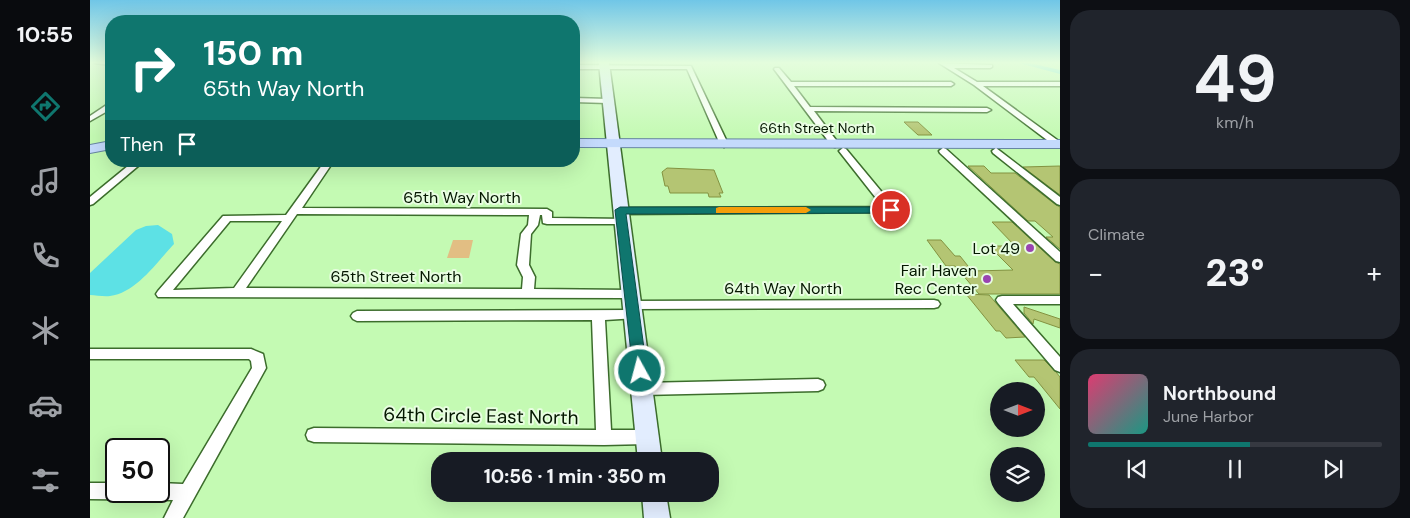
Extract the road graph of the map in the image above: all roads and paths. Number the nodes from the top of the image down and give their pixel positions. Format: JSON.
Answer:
{"nodes":[{"id":1,"x":607,"y":87,"type":"edge"},
{"id":2,"x":698,"y":87,"type":"edge"},
{"id":3,"x":790,"y":87,"type":"edge"},
{"id":4,"x":980,"y":87,"type":"edge"},
{"id":5,"x":580,"y":100,"type":"edge"},
{"id":6,"x":608,"y":100,"type":"junction"},
{"id":7,"x":807,"y":109,"type":"junction"},
{"id":8,"x":105,"y":110,"type":"edge"},
{"id":9,"x":987,"y":110,"type":"dead end"},
{"id":10,"x":90,"y":119,"type":"edge"},
{"id":11,"x":90,"y":141,"type":"edge"},
{"id":12,"x":105,"y":142,"type":"edge"},
{"id":13,"x":580,"y":144,"type":"edge"},
{"id":14,"x":724,"y":144,"type":"junction"},
{"id":15,"x":105,"y":145,"type":"edge"},
{"id":16,"x":1060,"y":146,"type":"edge"},
{"id":17,"x":613,"y":147,"type":"junction"},
{"id":18,"x":839,"y":148,"type":"junction"},
{"id":19,"x":90,"y":149,"type":"edge"},
{"id":20,"x":105,"y":149,"type":"edge"},
{"id":21,"x":580,"y":150,"type":"edge"},
{"id":22,"x":943,"y":151,"type":"junction"},
{"id":23,"x":992,"y":152,"type":"junction"},
{"id":24,"x":133,"y":167,"type":"edge"},
{"id":25,"x":325,"y":167,"type":"edge"},
{"id":26,"x":90,"y":202,"type":"edge"},
{"id":27,"x":1060,"y":202,"type":"edge"},
{"id":28,"x":535,"y":212,"type":"junction"},
{"id":29,"x":292,"y":214,"type":"junction"},
{"id":30,"x":621,"y":216,"type":"junction"},
{"id":31,"x":227,"y":218,"type":"joint"},
{"id":32,"x":1060,"y":258,"type":"edge"},
{"id":33,"x":237,"y":292,"type":"junction"},
{"id":34,"x":528,"y":293,"type":"junction"},
{"id":35,"x":1060,"y":300,"type":"edge"},
{"id":36,"x":934,"y":304,"type":"dead end"},
{"id":37,"x":632,"y":305,"type":"junction"},
{"id":38,"x":357,"y":316,"type":"dead end"},
{"id":39,"x":598,"y":316,"type":"junction"},
{"id":40,"x":90,"y":354,"type":"edge"},
{"id":41,"x":1060,"y":366,"type":"edge"},
{"id":42,"x":818,"y":385,"type":"dead end"},
{"id":43,"x":642,"y":389,"type":"junction"},
{"id":44,"x":314,"y":435,"type":"dead end"},
{"id":45,"x":647,"y":437,"type":"junction"},
{"id":46,"x":604,"y":438,"type":"junction"},
{"id":47,"x":649,"y":452,"type":"edge"},
{"id":48,"x":90,"y":491,"type":"edge"},
{"id":49,"x":188,"y":492,"type":"junction"},
{"id":50,"x":655,"y":502,"type":"edge"},
{"id":51,"x":173,"y":518,"type":"edge"},
{"id":52,"x":657,"y":518,"type":"edge"}],
"edges":[{"from":1,"to":6,"type":"main road"},
{"from":2,"to":14,"type":"street"},
{"from":3,"to":7,"type":"street"},
{"from":4,"to":16,"type":"street"},
{"from":5,"to":6,"type":"street"},
{"from":6,"to":17,"type":"main road"},
{"from":7,"to":9,"type":"street"},
{"from":7,"to":18,"type":"street"},
{"from":8,"to":10,"type":"street"},
{"from":11,"to":12,"type":"main road"},
{"from":13,"to":17,"type":"main road","name":"66th Street North"},
{"from":14,"to":17,"type":"main road","name":"66th Street North"},
{"from":14,"to":18,"type":"main road","name":"66th Street North"},
{"from":15,"to":19,"type":"main road"},
{"from":16,"to":18,"type":"main road"},
{"from":16,"to":23,"type":"main road","name":"66th Street North"},
{"from":17,"to":18,"type":"main road","name":"66th Street North"},
{"from":17,"to":21,"type":"main road","name":"66th Street North"},
{"from":17,"to":30,"type":"main road"},
{"from":18,"to":22,"type":"main road","name":"66th Street North"},
{"from":18,"to":30,"type":"street","name":"65th Way North"},
{"from":19,"to":20,"type":"main road"},
{"from":22,"to":23,"type":"main road","name":"66th Street North"},
{"from":22,"to":32,"type":"street"},
{"from":23,"to":27,"type":"street"},
{"from":24,"to":26,"type":"street"},
{"from":25,"to":29,"type":"street"},
{"from":28,"to":29,"type":"street","name":"65th Way North"},
{"from":28,"to":30,"type":"street","name":"65th Way North"},
{"from":28,"to":34,"type":"street"},
{"from":29,"to":31,"type":"street","name":"65th Way North"},
{"from":29,"to":33,"type":"street"},
{"from":30,"to":37,"type":"main road"},
{"from":31,"to":33,"type":"street","name":"65th Street North"},
{"from":33,"to":34,"type":"street","name":"65th Street North"},
{"from":34,"to":37,"type":"street","name":"65th Street North"},
{"from":35,"to":41,"type":"street"},
{"from":36,"to":37,"type":"street","name":"64th Way North"},
{"from":37,"to":39,"type":"street"},
{"from":37,"to":43,"type":"main road"},
{"from":38,"to":39,"type":"street"},
{"from":39,"to":46,"type":"street"},
{"from":40,"to":49,"type":"street"},
{"from":42,"to":43,"type":"street"},
{"from":43,"to":45,"type":"main road"},
{"from":44,"to":46,"type":"street","name":"64th Circle East North"},
{"from":45,"to":46,"type":"street","name":"64th Circle East North"},
{"from":45,"to":47,"type":"main road"},
{"from":48,"to":49,"type":"street"},
{"from":49,"to":51,"type":"street"},
{"from":50,"to":52,"type":"main road"}]}
